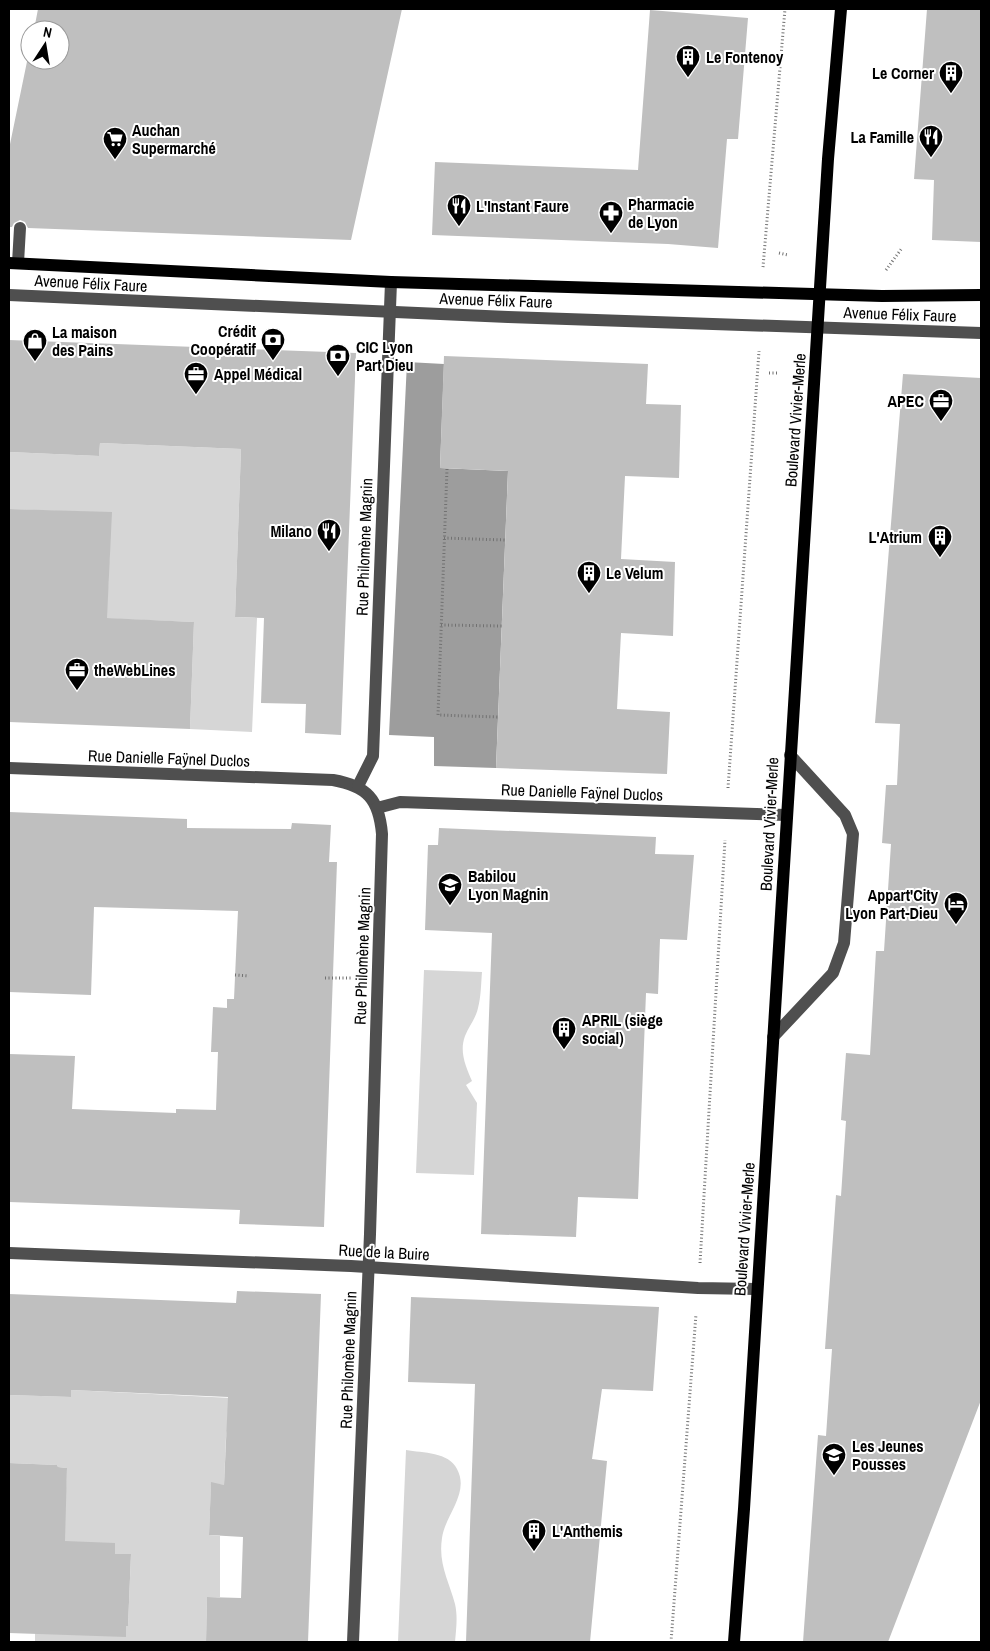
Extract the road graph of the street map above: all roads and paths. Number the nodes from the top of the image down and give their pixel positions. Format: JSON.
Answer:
{"nodes":[{"id":1,"x":785,"y":9,"type":"edge"},
{"id":2,"x":841,"y":9,"type":"edge"},
{"id":3,"x":20,"y":228,"type":"dead end"},
{"id":4,"x":779,"y":253,"type":"dead end"},
{"id":5,"x":788,"y":255,"type":"dead end"},
{"id":6,"x":13,"y":263,"type":"edge"},
{"id":7,"x":391,"y":282,"type":"junction"},
{"id":8,"x":761,"y":292,"type":"junction"},
{"id":9,"x":820,"y":295,"type":"junction"},
{"id":10,"x":981,"y":295,"type":"edge"},
{"id":11,"x":9,"y":296,"type":"edge"},
{"id":12,"x":390,"y":313,"type":"junction"},
{"id":13,"x":760,"y":327,"type":"junction"},
{"id":14,"x":817,"y":328,"type":"junction"},
{"id":15,"x":981,"y":333,"type":"edge"},
{"id":16,"x":759,"y":350,"type":"dead end"},
{"id":17,"x":769,"y":373,"type":"dead end"},
{"id":18,"x":778,"y":373,"type":"dead end"},
{"id":19,"x":447,"y":469,"type":"dead end"},
{"id":20,"x":444,"y":538,"type":"junction"},
{"id":21,"x":505,"y":540,"type":"dead end"},
{"id":22,"x":441,"y":625,"type":"junction"},
{"id":23,"x":502,"y":626,"type":"dead end"},
{"id":24,"x":498,"y":717,"type":"dead end"},
{"id":25,"x":790,"y":755,"type":"junction"},
{"id":26,"x":9,"y":768,"type":"edge"},
{"id":27,"x":358,"y":786,"type":"junction"},
{"id":28,"x":377,"y":808,"type":"junction"},
{"id":29,"x":786,"y":815,"type":"junction"},
{"id":30,"x":235,"y":976,"type":"dead end"},
{"id":31,"x":249,"y":976,"type":"dead end"},
{"id":32,"x":325,"y":978,"type":"dead end"},
{"id":33,"x":337,"y":978,"type":"dead end"},
{"id":34,"x":773,"y":1037,"type":"junction"},
{"id":35,"x":9,"y":1253,"type":"edge"},
{"id":36,"x":368,"y":1266,"type":"junction"},
{"id":37,"x":698,"y":1288,"type":"junction"},
{"id":38,"x":756,"y":1289,"type":"junction"},
{"id":39,"x":353,"y":1642,"type":"edge"},
{"id":40,"x":671,"y":1642,"type":"edge"},
{"id":41,"x":734,"y":1642,"type":"edge"}],
"edges":[{"from":1,"to":8,"type":"path"},
{"from":2,"to":9,"type":"main road","name":"Boulevard Vivier-Merle"},
{"from":3,"to":6,"type":"street"},
{"from":4,"to":5,"type":"path"},
{"from":6,"to":7,"type":"main road","name":"Avenue Félix Faure"},
{"from":7,"to":8,"type":"main road","name":"Avenue Félix Faure"},
{"from":7,"to":12,"type":"street","name":"Rue Philomène Magnin"},
{"from":8,"to":9,"type":"main road","name":"Avenue Félix Faure"},
{"from":9,"to":10,"type":"main road","name":"Avenue Félix Faure"},
{"from":9,"to":14,"type":"main road","name":"Boulevard Vivier-Merle"},
{"from":11,"to":12,"type":"street","name":"Avenue Félix Faure"},
{"from":12,"to":13,"type":"street","name":"Avenue Félix Faure"},
{"from":12,"to":27,"type":"street","name":"Rue Philomène Magnin"},
{"from":13,"to":14,"type":"street","name":"Avenue Félix Faure"},
{"from":13,"to":16,"type":"path"},
{"from":14,"to":15,"type":"street","name":"Avenue Félix Faure"},
{"from":14,"to":25,"type":"main road","name":"Boulevard Vivier-Merle"},
{"from":17,"to":18,"type":"path"},
{"from":19,"to":20,"type":"path"},
{"from":20,"to":21,"type":"path"},
{"from":20,"to":22,"type":"path"},
{"from":22,"to":23,"type":"path"},
{"from":22,"to":24,"type":"path"},
{"from":25,"to":29,"type":"main road","name":"Boulevard Vivier-Merle"},
{"from":25,"to":34,"type":"street"},
{"from":26,"to":27,"type":"street","name":"Rue Danielle Faÿnel Duclos"},
{"from":27,"to":28,"type":"street","name":"Rue Philomène Magnin"},
{"from":28,"to":29,"type":"street","name":"Rue Danielle Faÿnel Duclos"},
{"from":28,"to":36,"type":"street","name":"Rue Philomène Magnin"},
{"from":29,"to":34,"type":"main road","name":"Boulevard Vivier-Merle"},
{"from":30,"to":31,"type":"path"},
{"from":32,"to":33,"type":"path"},
{"from":34,"to":38,"type":"main road","name":"Boulevard Vivier-Merle"},
{"from":35,"to":36,"type":"street","name":"Rue de la Buire"},
{"from":36,"to":37,"type":"street","name":"Rue de la Buire"},
{"from":36,"to":39,"type":"street","name":"Rue Philomène Magnin"},
{"from":37,"to":38,"type":"street","name":"Rue de la Buire"},
{"from":37,"to":40,"type":"path"},
{"from":38,"to":41,"type":"main road","name":"Boulevard Vivier-Merle"}]}
